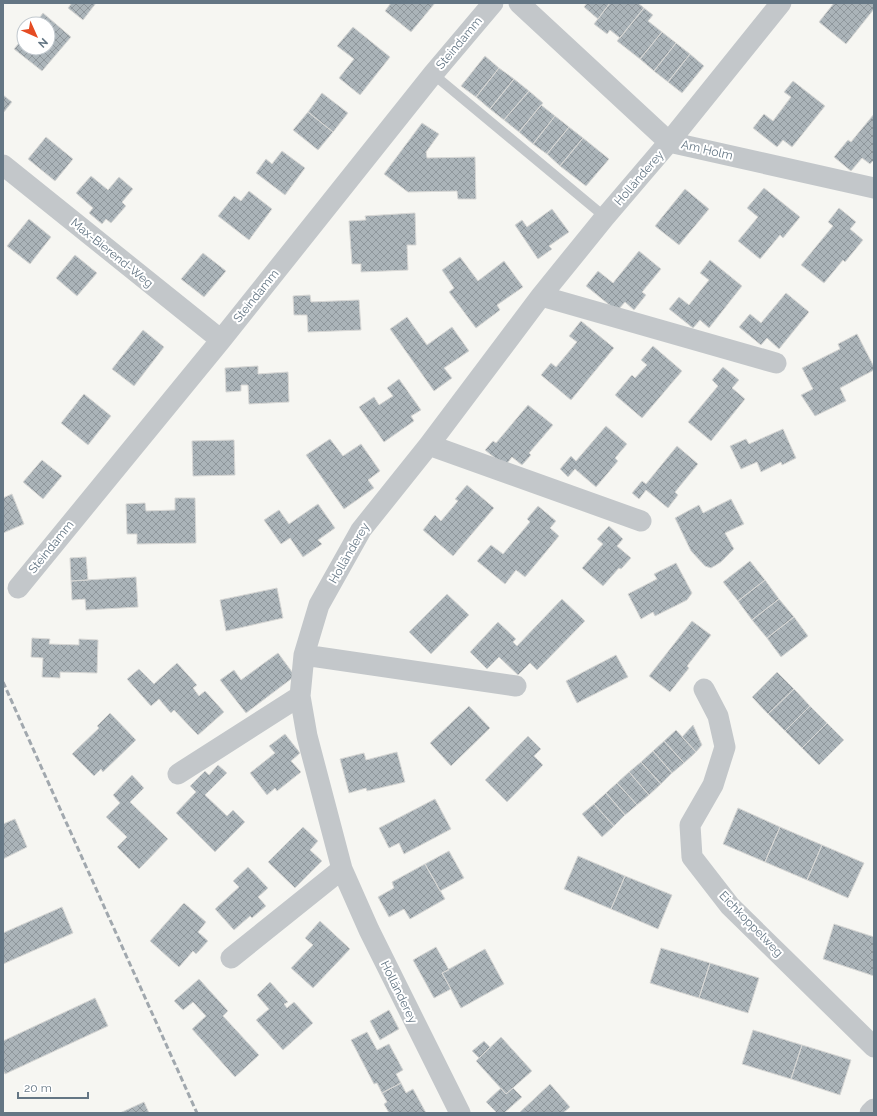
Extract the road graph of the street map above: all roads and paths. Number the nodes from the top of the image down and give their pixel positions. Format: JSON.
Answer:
{"nodes":[{"id":1,"x":493,"y":3,"type":"edge"},
{"id":2,"x":519,"y":3,"type":"edge"},
{"id":3,"x":781,"y":3,"type":"edge"},
{"id":4,"x":433,"y":74,"type":"junction"},
{"id":5,"x":670,"y":142,"type":"junction"},
{"id":6,"x":3,"y":165,"type":"edge"},
{"id":7,"x":874,"y":188,"type":"edge"},
{"id":8,"x":605,"y":217,"type":"junction"},
{"id":9,"x":541,"y":296,"type":"junction"},
{"id":10,"x":221,"y":340,"type":"junction"},
{"id":11,"x":776,"y":363,"type":"dead end"},
{"id":12,"x":429,"y":445,"type":"junction"},
{"id":13,"x":641,"y":521,"type":"dead end"},
{"id":14,"x":18,"y":588,"type":"dead end"},
{"id":15,"x":304,"y":655,"type":"junction"},
{"id":16,"x":516,"y":686,"type":"dead end"},
{"id":17,"x":704,"y":689,"type":"dead end"},
{"id":18,"x":300,"y":696,"type":"junction"},
{"id":19,"x":178,"y":774,"type":"dead end"},
{"id":20,"x":342,"y":869,"type":"junction"},
{"id":21,"x":231,"y":958,"type":"dead end"},
{"id":22,"x":874,"y":1047,"type":"edge"},
{"id":23,"x":874,"y":1109,"type":"edge"},
{"id":24,"x":460,"y":1113,"type":"edge"},
{"id":25,"x":870,"y":1113,"type":"edge"}],
"edges":[{"from":1,"to":4,"type":"street","name":"Steindamm"},
{"from":2,"to":5,"type":"street","name":"Am Holm"},
{"from":3,"to":5,"type":"street","name":"Holländerey"},
{"from":4,"to":8,"type":"lane"},
{"from":4,"to":10,"type":"street","name":"Steindamm"},
{"from":5,"to":7,"type":"street","name":"Am Holm"},
{"from":5,"to":8,"type":"street","name":"Holländerey"},
{"from":6,"to":10,"type":"street","name":"Max-Bierend-Weg"},
{"from":8,"to":9,"type":"street","name":"Holländerey"},
{"from":9,"to":11,"type":"street"},
{"from":9,"to":12,"type":"street","name":"Holländerey"},
{"from":10,"to":14,"type":"street","name":"Steindamm"},
{"from":12,"to":13,"type":"street"},
{"from":12,"to":15,"type":"street","name":"Holländerey"},
{"from":15,"to":16,"type":"street"},
{"from":15,"to":18,"type":"street","name":"Holländerey"},
{"from":17,"to":22,"type":"street","name":"Eichkoppelweg"},
{"from":18,"to":19,"type":"street"},
{"from":18,"to":20,"type":"street","name":"Holländerey"},
{"from":20,"to":21,"type":"street"},
{"from":20,"to":24,"type":"street","name":"Holländerey"},
{"from":23,"to":25,"type":"street"}]}
